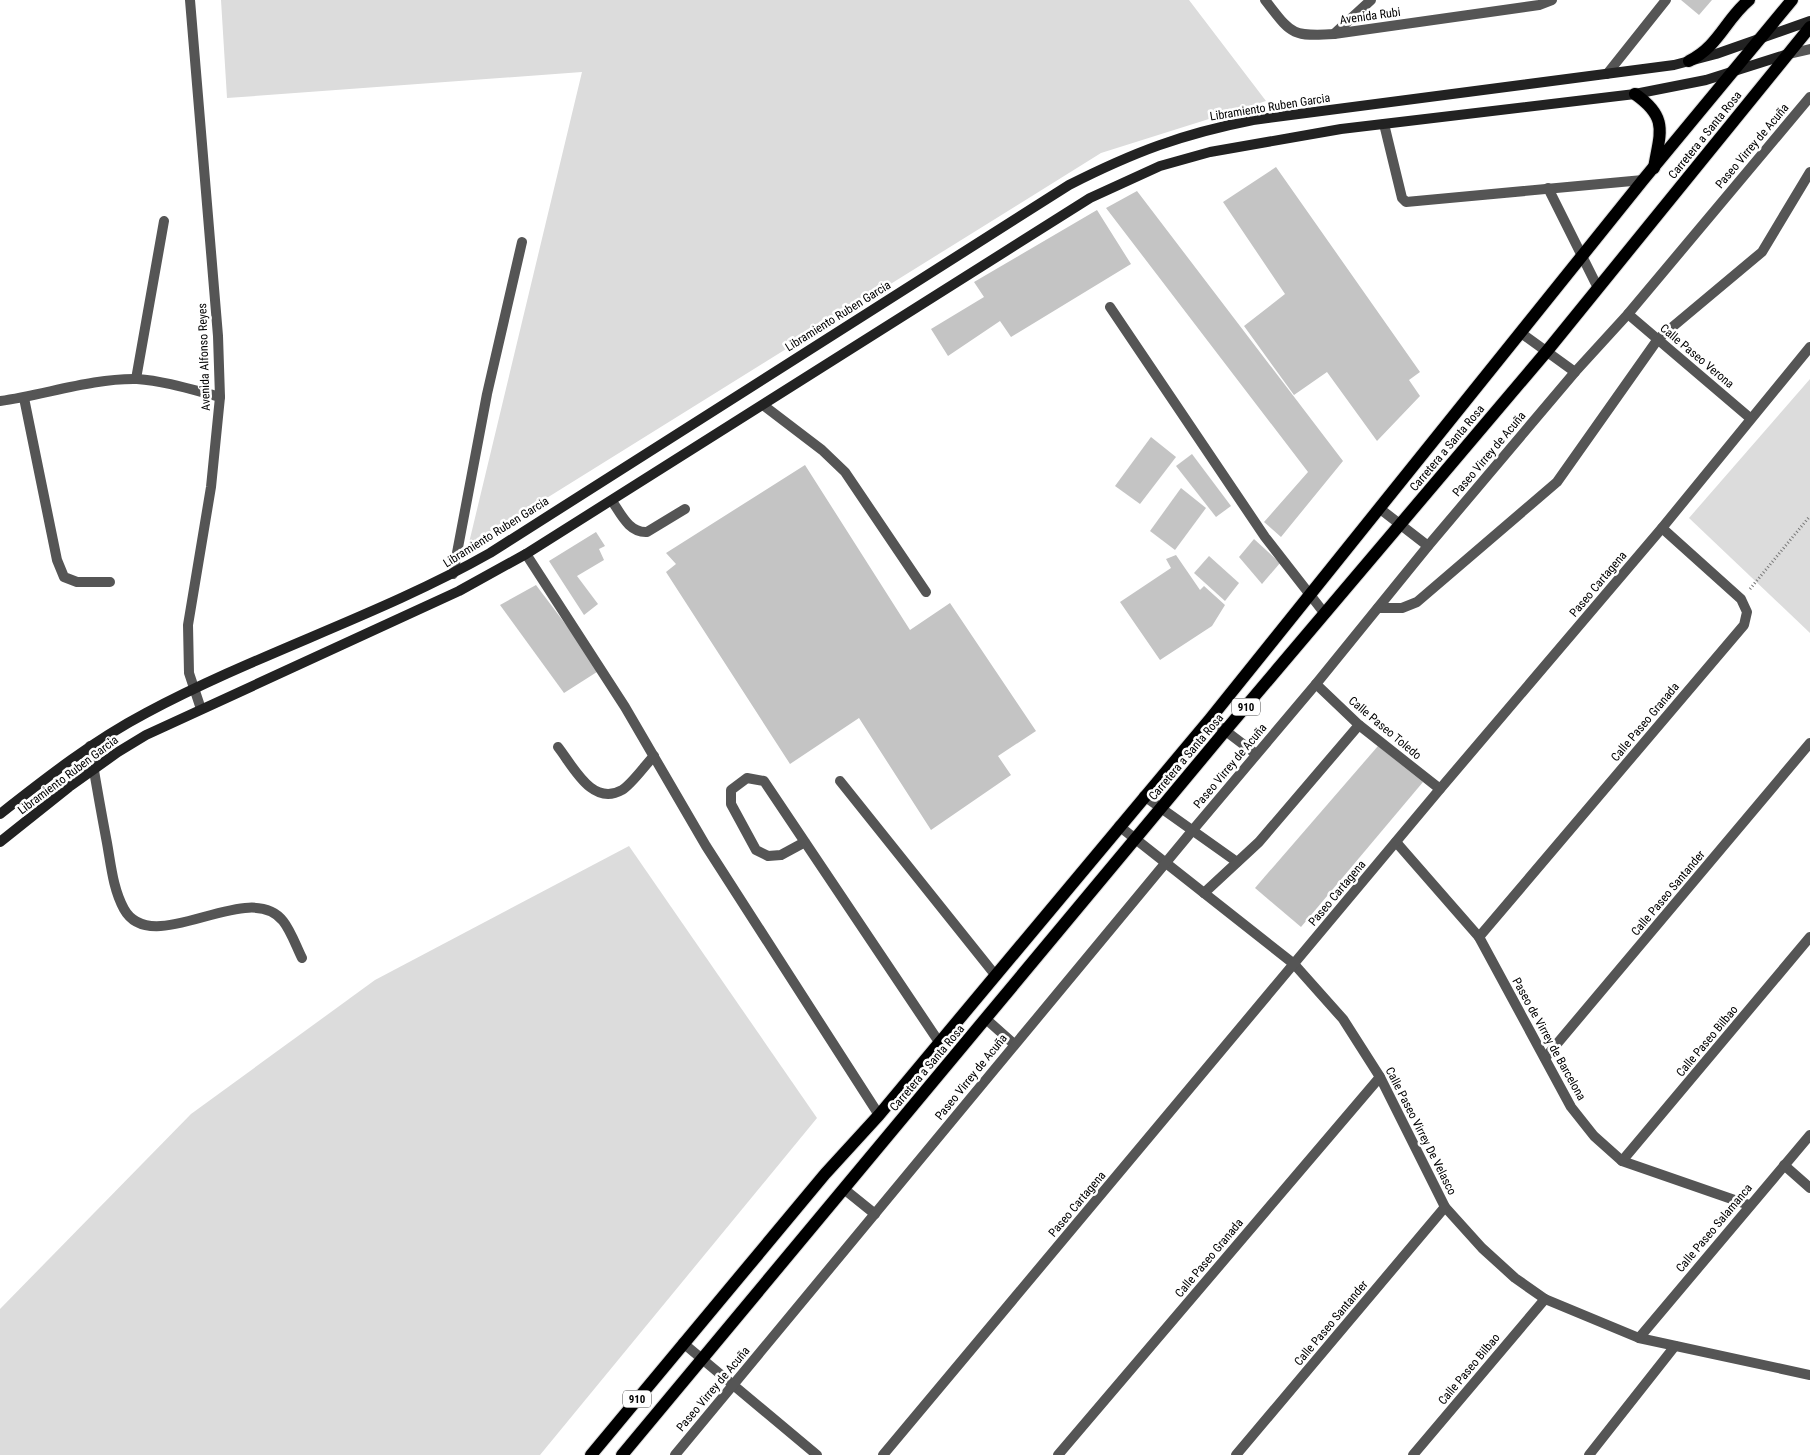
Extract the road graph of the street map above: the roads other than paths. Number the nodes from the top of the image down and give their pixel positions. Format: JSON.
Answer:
{"nodes":[{"id":1,"x":190,"y":0,"type":"edge"},
{"id":2,"x":1265,"y":0,"type":"edge"},
{"id":3,"x":1371,"y":0,"type":"edge"},
{"id":4,"x":1552,"y":0,"type":"edge"},
{"id":5,"x":1666,"y":0,"type":"edge"},
{"id":6,"x":1749,"y":0,"type":"edge"},
{"id":7,"x":1792,"y":0,"type":"edge"},
{"id":8,"x":1810,"y":21,"type":"edge"},
{"id":9,"x":1810,"y":26,"type":"edge"},
{"id":10,"x":1334,"y":34,"type":"junction"},
{"id":11,"x":1762,"y":36,"type":"junction"},
{"id":12,"x":1810,"y":49,"type":"edge"},
{"id":13,"x":1789,"y":54,"type":"junction"},
{"id":14,"x":1689,"y":61,"type":"junction"},
{"id":15,"x":1735,"y":72,"type":"junction"},
{"id":16,"x":1607,"y":74,"type":"junction"},
{"id":17,"x":1635,"y":94,"type":"junction"},
{"id":18,"x":1810,"y":96,"type":"edge"},
{"id":19,"x":1384,"y":124,"type":"junction"},
{"id":20,"x":1653,"y":168,"type":"junction"},
{"id":21,"x":1810,"y":172,"type":"edge"},
{"id":22,"x":1643,"y":180,"type":"junction"},
{"id":23,"x":1548,"y":188,"type":"junction"},
{"id":24,"x":164,"y":221,"type":"dead end"},
{"id":25,"x":522,"y":242,"type":"dead end"},
{"id":26,"x":1582,"y":258,"type":"junction"},
{"id":27,"x":1598,"y":288,"type":"junction"},
{"id":28,"x":1110,"y":307,"type":"dead end"},
{"id":29,"x":1628,"y":314,"type":"junction"},
{"id":30,"x":1521,"y":333,"type":"junction"},
{"id":31,"x":1658,"y":339,"type":"junction"},
{"id":32,"x":1810,"y":347,"type":"edge"},
{"id":33,"x":1547,"y":351,"type":"junction"},
{"id":34,"x":1576,"y":372,"type":"junction"},
{"id":35,"x":136,"y":379,"type":"junction"},
{"id":36,"x":220,"y":397,"type":"junction"},
{"id":37,"x":24,"y":398,"type":"junction"},
{"id":38,"x":0,"y":401,"type":"edge"},
{"id":39,"x":763,"y":405,"type":"junction"},
{"id":40,"x":1750,"y":418,"type":"junction"},
{"id":41,"x":612,"y":501,"type":"junction"},
{"id":42,"x":1380,"y":508,"type":"junction"},
{"id":43,"x":685,"y":510,"type":"dead end"},
{"id":44,"x":1401,"y":524,"type":"junction"},
{"id":45,"x":1662,"y":528,"type":"junction"},
{"id":46,"x":1428,"y":546,"type":"junction"},
{"id":47,"x":526,"y":554,"type":"junction"},
{"id":48,"x":452,"y":574,"type":"junction"},
{"id":49,"x":110,"y":582,"type":"dead end"},
{"id":50,"x":926,"y":592,"type":"dead end"},
{"id":51,"x":1309,"y":595,"type":"junction"},
{"id":52,"x":1378,"y":608,"type":"junction"},
{"id":53,"x":1325,"y":614,"type":"junction"},
{"id":54,"x":1316,"y":684,"type":"junction"},
{"id":55,"x":193,"y":690,"type":"junction"},
{"id":56,"x":201,"y":709,"type":"junction"},
{"id":57,"x":1210,"y":719,"type":"junction"},
{"id":58,"x":1359,"y":725,"type":"junction"},
{"id":59,"x":1225,"y":732,"type":"junction"},
{"id":60,"x":1810,"y":743,"type":"edge"},
{"id":61,"x":90,"y":746,"type":"junction"},
{"id":62,"x":558,"y":747,"type":"dead end"},
{"id":63,"x":1256,"y":754,"type":"junction"},
{"id":64,"x":654,"y":756,"type":"junction"},
{"id":65,"x":94,"y":769,"type":"junction"},
{"id":66,"x":840,"y":781,"type":"dead end"},
{"id":67,"x":1440,"y":789,"type":"junction"},
{"id":68,"x":1144,"y":796,"type":"junction"},
{"id":69,"x":1161,"y":809,"type":"junction"},
{"id":70,"x":0,"y":814,"type":"edge"},
{"id":71,"x":1119,"y":826,"type":"junction"},
{"id":72,"x":1192,"y":831,"type":"junction"},
{"id":73,"x":1136,"y":839,"type":"junction"},
{"id":74,"x":0,"y":842,"type":"edge"},
{"id":75,"x":805,"y":842,"type":"junction"},
{"id":76,"x":1396,"y":842,"type":"junction"},
{"id":77,"x":1237,"y":862,"type":"junction"},
{"id":78,"x":1165,"y":863,"type":"junction"},
{"id":79,"x":1204,"y":893,"type":"junction"},
{"id":80,"x":1479,"y":937,"type":"junction"},
{"id":81,"x":1810,"y":937,"type":"edge"},
{"id":82,"x":302,"y":958,"type":"dead end"},
{"id":83,"x":1294,"y":964,"type":"junction"},
{"id":84,"x":996,"y":976,"type":"junction"},
{"id":85,"x":986,"y":1019,"type":"junction"},
{"id":86,"x":940,"y":1042,"type":"junction"},
{"id":87,"x":1014,"y":1044,"type":"junction"},
{"id":88,"x":1545,"y":1058,"type":"junction"},
{"id":89,"x":1380,"y":1078,"type":"junction"},
{"id":90,"x":879,"y":1115,"type":"junction"},
{"id":91,"x":1810,"y":1135,"type":"edge"},
{"id":92,"x":1622,"y":1161,"type":"junction"},
{"id":93,"x":1784,"y":1165,"type":"junction"},
{"id":94,"x":1810,"y":1188,"type":"edge"},
{"id":95,"x":844,"y":1189,"type":"junction"},
{"id":96,"x":1749,"y":1205,"type":"junction"},
{"id":97,"x":1445,"y":1207,"type":"junction"},
{"id":98,"x":875,"y":1214,"type":"junction"},
{"id":99,"x":1545,"y":1298,"type":"junction"},
{"id":100,"x":1638,"y":1338,"type":"junction"},
{"id":101,"x":683,"y":1344,"type":"junction"},
{"id":102,"x":1675,"y":1346,"type":"junction"},
{"id":103,"x":702,"y":1359,"type":"junction"},
{"id":104,"x":1810,"y":1375,"type":"edge"},
{"id":105,"x":733,"y":1383,"type":"junction"},
{"id":106,"x":591,"y":1455,"type":"edge"},
{"id":107,"x":622,"y":1455,"type":"edge"},
{"id":108,"x":675,"y":1455,"type":"edge"},
{"id":109,"x":817,"y":1455,"type":"edge"},
{"id":110,"x":883,"y":1455,"type":"edge"},
{"id":111,"x":1058,"y":1455,"type":"edge"},
{"id":112,"x":1236,"y":1455,"type":"edge"},
{"id":113,"x":1413,"y":1455,"type":"edge"},
{"id":114,"x":1589,"y":1455,"type":"edge"}],
"edges":[{"from":1,"to":36,"type":"street","name":"Avenida Alfonso Reyes"},
{"from":2,"to":10,"type":"street","name":"Avenida Rubi"},
{"from":3,"to":10,"type":"street"},
{"from":4,"to":10,"type":"street","name":"Avenida Rubi"},
{"from":5,"to":16,"type":"street"},
{"from":6,"to":14,"type":"main road"},
{"from":7,"to":11,"type":"main road","name":"Carretera a Santa Rosa"},
{"from":8,"to":11,"type":"street","name":"Libramiento Ruben Garcia"},
{"from":9,"to":13,"type":"main road","name":"Carretera a Santa Rosa"},
{"from":11,"to":14,"type":"street","name":"Libramiento Ruben Garcia"},
{"from":11,"to":15,"type":"main road","name":"Carretera a Santa Rosa"},
{"from":12,"to":13,"type":"street"},
{"from":13,"to":15,"type":"street","name":"Libramiento Ruben Garcia"},
{"from":13,"to":27,"type":"main road","name":"Carretera a Santa Rosa","number":"910"},
{"from":14,"to":16,"type":"street","name":"Libramiento Ruben Garcia"},
{"from":15,"to":17,"type":"street","name":"Libramiento Ruben Garcia"},
{"from":15,"to":20,"type":"main road","name":"Carretera a Santa Rosa","number":"910"},
{"from":16,"to":48,"type":"street","name":"Libramiento Ruben Garcia"},
{"from":17,"to":19,"type":"street","name":"Libramiento Ruben Garcia"},
{"from":17,"to":20,"type":"main road"},
{"from":18,"to":29,"type":"street","name":"Paseo Virrey de Acuña"},
{"from":19,"to":23,"type":"street"},
{"from":19,"to":39,"type":"street","name":"Libramiento Ruben Garcia"},
{"from":20,"to":22,"type":"main road","name":"Carretera a Santa Rosa","number":"910"},
{"from":21,"to":31,"type":"street"},
{"from":22,"to":23,"type":"street"},
{"from":22,"to":26,"type":"main road","name":"Carretera a Santa Rosa","number":"910"},
{"from":23,"to":26,"type":"street"},
{"from":24,"to":35,"type":"street"},
{"from":25,"to":48,"type":"street"},
{"from":26,"to":27,"type":"street"},
{"from":26,"to":30,"type":"main road","name":"Carretera a Santa Rosa","number":"910"},
{"from":27,"to":33,"type":"main road","name":"Carretera a Santa Rosa","number":"910"},
{"from":28,"to":51,"type":"street"},
{"from":29,"to":31,"type":"street","name":"Calle Paseo Verona"},
{"from":29,"to":34,"type":"street","name":"Paseo Virrey de Acuña"},
{"from":30,"to":33,"type":"street"},
{"from":30,"to":42,"type":"main road","name":"Carretera a Santa Rosa","number":"910"},
{"from":31,"to":40,"type":"street","name":"Calle Paseo Verona"},
{"from":31,"to":52,"type":"street"},
{"from":32,"to":40,"type":"street","name":"Paseo Cartagena"},
{"from":33,"to":34,"type":"street"},
{"from":33,"to":44,"type":"main road","name":"Carretera a Santa Rosa","number":"910"},
{"from":34,"to":46,"type":"street","name":"Paseo Virrey de Acuña"},
{"from":35,"to":36,"type":"street"},
{"from":35,"to":37,"type":"street"},
{"from":36,"to":55,"type":"street","name":"Avenida Alfonso Reyes"},
{"from":37,"to":38,"type":"street"},
{"from":37,"to":49,"type":"street"},
{"from":39,"to":41,"type":"street","name":"Libramiento Ruben Garcia"},
{"from":39,"to":50,"type":"street"},
{"from":40,"to":45,"type":"street","name":"Paseo Cartagena"},
{"from":41,"to":43,"type":"street"},
{"from":41,"to":47,"type":"street","name":"Libramiento Ruben Garcia"},
{"from":42,"to":44,"type":"street"},
{"from":42,"to":51,"type":"main road","name":"Carretera a Santa Rosa","number":"910"},
{"from":44,"to":46,"type":"street"},
{"from":44,"to":53,"type":"main road","name":"Carretera a Santa Rosa","number":"910"},
{"from":45,"to":67,"type":"street","name":"Paseo Cartagena"},
{"from":45,"to":80,"type":"street","name":"Calle Paseo Granada"},
{"from":46,"to":52,"type":"street","name":"Paseo Virrey de Acuña"},
{"from":47,"to":56,"type":"street","name":"Libramiento Ruben Garcia"},
{"from":47,"to":64,"type":"street"},
{"from":48,"to":55,"type":"street","name":"Libramiento Ruben Garcia"},
{"from":51,"to":53,"type":"street"},
{"from":51,"to":57,"type":"main road","name":"Carretera a Santa Rosa","number":"910"},
{"from":52,"to":54,"type":"street","name":"Paseo Virrey de Acuña"},
{"from":53,"to":59,"type":"main road","name":"Carretera a Santa Rosa","number":"910"},
{"from":54,"to":58,"type":"street","name":"Calle Paseo Toledo"},
{"from":54,"to":63,"type":"street","name":"Paseo Virrey de Acuña"},
{"from":55,"to":56,"type":"street","name":"Avenida Alfonso Reyes"},
{"from":55,"to":61,"type":"street","name":"Libramiento Ruben Garcia"},
{"from":56,"to":65,"type":"street","name":"Libramiento Ruben Garcia"},
{"from":57,"to":59,"type":"street"},
{"from":57,"to":68,"type":"main road","name":"Carretera a Santa Rosa","number":"910"},
{"from":58,"to":67,"type":"street","name":"Calle Paseo Toledo"},
{"from":58,"to":77,"type":"street"},
{"from":59,"to":63,"type":"street"},
{"from":59,"to":69,"type":"main road","name":"Carretera a Santa Rosa","number":"910"},
{"from":60,"to":88,"type":"street","name":"Calle Paseo Santander"},
{"from":61,"to":65,"type":"street"},
{"from":61,"to":70,"type":"street","name":"Libramiento Ruben Garcia"},
{"from":62,"to":64,"type":"street"},
{"from":63,"to":72,"type":"street","name":"Paseo Virrey de Acuña"},
{"from":64,"to":90,"type":"street"},
{"from":65,"to":74,"type":"street","name":"Libramiento Ruben Garcia"},
{"from":65,"to":82,"type":"street"},
{"from":66,"to":84,"type":"street"},
{"from":67,"to":76,"type":"street","name":"Paseo Cartagena"},
{"from":68,"to":69,"type":"street"},
{"from":68,"to":71,"type":"main road","name":"Carretera a Santa Rosa","number":"910"},
{"from":69,"to":72,"type":"street"},
{"from":69,"to":73,"type":"main road","name":"Carretera a Santa Rosa","number":"910"},
{"from":71,"to":73,"type":"street","name":"Calle Paseo Virrey De Velasco"},
{"from":71,"to":84,"type":"main road","name":"Carretera a Santa Rosa","number":"910"},
{"from":72,"to":77,"type":"street"},
{"from":72,"to":78,"type":"street","name":"Paseo Virrey de Acuña"},
{"from":73,"to":78,"type":"street","name":"Calle Paseo Virrey De Velasco"},
{"from":73,"to":85,"type":"main road","name":"Carretera a Santa Rosa","number":"910"},
{"from":75,"to":75,"type":"street"},
{"from":75,"to":86,"type":"street"},
{"from":76,"to":80,"type":"street","name":"Paseo de Virrey de Barcelona"},
{"from":76,"to":83,"type":"street","name":"Paseo Cartagena"},
{"from":77,"to":79,"type":"street"},
{"from":78,"to":79,"type":"street","name":"Calle Paseo Virrey De Velasco"},
{"from":78,"to":87,"type":"street","name":"Paseo Virrey de Acuña"},
{"from":79,"to":83,"type":"street","name":"Calle Paseo Virrey De Velasco"},
{"from":80,"to":88,"type":"street","name":"Paseo de Virrey de Barcelona"},
{"from":81,"to":92,"type":"street","name":"Calle Paseo Bilbao"},
{"from":83,"to":89,"type":"street","name":"Calle Paseo Virrey De Velasco"},
{"from":83,"to":110,"type":"street","name":"Paseo Cartagena"},
{"from":84,"to":86,"type":"main road","name":"Carretera a Santa Rosa","number":"910"},
{"from":85,"to":87,"type":"street"},
{"from":85,"to":95,"type":"main road","name":"Carretera a Santa Rosa","number":"910"},
{"from":86,"to":90,"type":"main road","name":"Carretera a Santa Rosa","number":"910"},
{"from":87,"to":98,"type":"street","name":"Paseo Virrey de Acuña"},
{"from":88,"to":92,"type":"street","name":"Paseo de Virrey de Barcelona"},
{"from":89,"to":97,"type":"street","name":"Calle Paseo Virrey De Velasco"},
{"from":89,"to":111,"type":"street","name":"Calle Paseo Granada"},
{"from":90,"to":101,"type":"main road","name":"Carretera a Santa Rosa","number":"910"},
{"from":91,"to":93,"type":"street","name":"Calle Paseo Salamanca"},
{"from":92,"to":96,"type":"street","name":"Paseo de Virrey de Barcelona"},
{"from":93,"to":94,"type":"street"},
{"from":93,"to":96,"type":"street","name":"Calle Paseo Salamanca"},
{"from":95,"to":98,"type":"street"},
{"from":95,"to":103,"type":"main road","name":"Carretera a Santa Rosa","number":"910"},
{"from":96,"to":100,"type":"street","name":"Calle Paseo Salamanca"},
{"from":97,"to":99,"type":"street","name":"Calle Paseo Virrey De Velasco"},
{"from":97,"to":112,"type":"street","name":"Calle Paseo Santander"},
{"from":98,"to":105,"type":"street","name":"Paseo Virrey de Acuña"},
{"from":99,"to":100,"type":"street","name":"Calle Paseo Virrey De Velasco"},
{"from":99,"to":113,"type":"street","name":"Calle Paseo Bilbao"},
{"from":100,"to":102,"type":"street","name":"Calle Paseo Virrey De Velasco"},
{"from":101,"to":103,"type":"street"},
{"from":101,"to":106,"type":"main road","name":"Carretera a Santa Rosa","number":"910"},
{"from":102,"to":104,"type":"street","name":"Calle Paseo Virrey De Velasco"},
{"from":102,"to":114,"type":"street"},
{"from":103,"to":105,"type":"street"},
{"from":103,"to":107,"type":"main road","name":"Carretera a Santa Rosa","number":"910"},
{"from":105,"to":108,"type":"street","name":"Paseo Virrey de Acuña"},
{"from":105,"to":109,"type":"street"}]}
